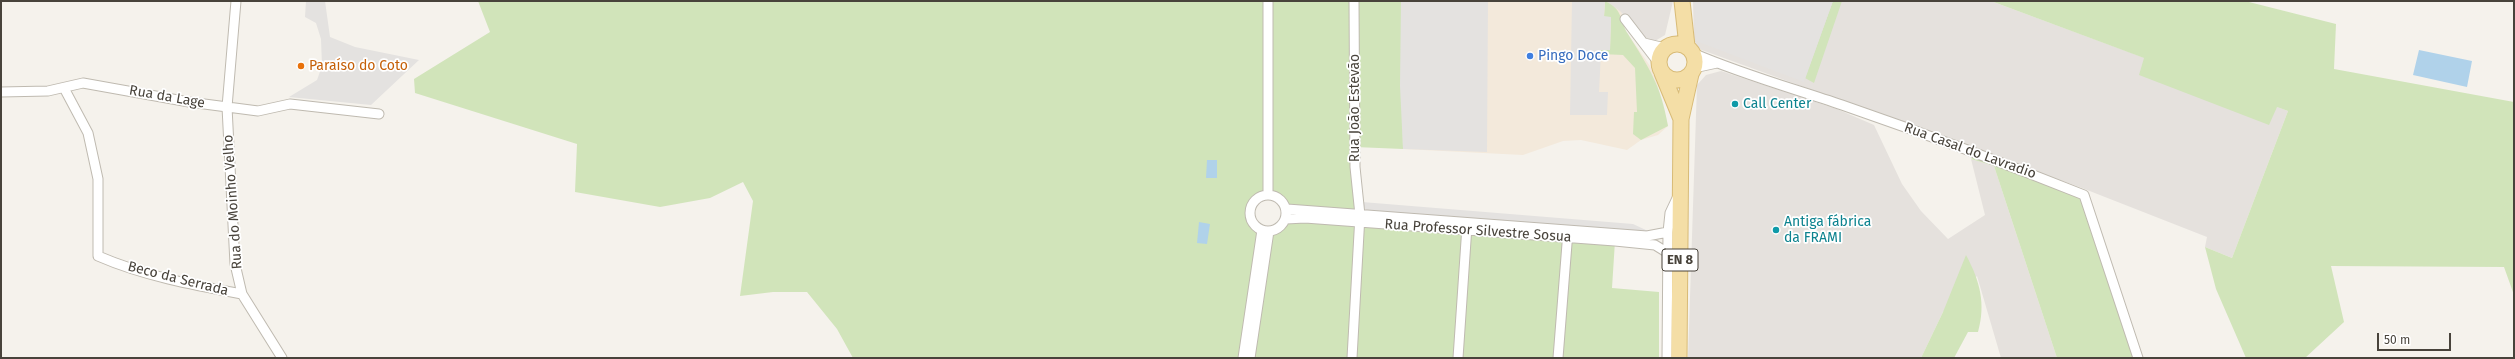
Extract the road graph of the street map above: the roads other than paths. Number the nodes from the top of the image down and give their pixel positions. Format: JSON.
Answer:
{"nodes":[{"id":1,"x":236,"y":1,"type":"edge"},
{"id":2,"x":1268,"y":1,"type":"edge"},
{"id":3,"x":1354,"y":1,"type":"edge"},
{"id":4,"x":1682,"y":4,"type":"edge"},
{"id":5,"x":1625,"y":19,"type":"dead end"},
{"id":6,"x":1644,"y":43,"type":"junction"},
{"id":7,"x":1668,"y":46,"type":"junction"},
{"id":8,"x":1690,"y":50,"type":"junction"},
{"id":9,"x":1717,"y":63,"type":"junction"},
{"id":10,"x":1660,"y":67,"type":"junction"},
{"id":11,"x":1692,"y":71,"type":"junction"},
{"id":12,"x":64,"y":88,"type":"junction"},
{"id":13,"x":1,"y":92,"type":"edge"},
{"id":14,"x":227,"y":107,"type":"junction"},
{"id":15,"x":379,"y":114,"type":"dead end"},
{"id":16,"x":1681,"y":118,"type":"junction"},
{"id":17,"x":1681,"y":189,"type":"junction"},
{"id":18,"x":1268,"y":194,"type":"junction"},
{"id":19,"x":1286,"y":209,"type":"junction"},
{"id":20,"x":1286,"y":219,"type":"junction"},
{"id":21,"x":1360,"y":219,"type":"junction"},
{"id":22,"x":1467,"y":227,"type":"junction"},
{"id":23,"x":1266,"y":231,"type":"junction"},
{"id":24,"x":1668,"y":232,"type":"junction"},
{"id":25,"x":1568,"y":234,"type":"junction"},
{"id":26,"x":1668,"y":253,"type":"junction"},
{"id":27,"x":242,"y":294,"type":"junction"},
{"id":28,"x":282,"y":358,"type":"edge"},
{"id":29,"x":1243,"y":358,"type":"edge"},
{"id":30,"x":1250,"y":358,"type":"edge"},
{"id":31,"x":1352,"y":358,"type":"edge"},
{"id":32,"x":1458,"y":358,"type":"edge"},
{"id":33,"x":1558,"y":358,"type":"edge"},
{"id":34,"x":1667,"y":358,"type":"edge"},
{"id":35,"x":1679,"y":358,"type":"edge"},
{"id":36,"x":2138,"y":358,"type":"edge"}],
"edges":[{"from":1,"to":14,"type":"street"},
{"from":2,"to":18,"type":"street"},
{"from":3,"to":21,"type":"street","name":"Rua João Estevão"},
{"from":4,"to":7,"type":"main road","number":"EN 8"},
{"from":4,"to":8,"type":"main road","number":"EN 8"},
{"from":5,"to":6,"type":"street"},
{"from":6,"to":7,"type":"street"},
{"from":6,"to":10,"type":"street"},
{"from":7,"to":8,"type":"main road"},
{"from":7,"to":10,"type":"main road","number":"EN 8"},
{"from":8,"to":9,"type":"street","name":"Rua Casal do Lavradio"},
{"from":8,"to":11,"type":"main road","number":"EN 8"},
{"from":9,"to":11,"type":"street"},
{"from":9,"to":36,"type":"street","name":"Rua Casal do Lavradio"},
{"from":10,"to":11,"type":"main road"},
{"from":10,"to":16,"type":"main road","number":"EN 8"},
{"from":11,"to":16,"type":"main road","number":"EN 8"},
{"from":12,"to":13,"type":"street","name":"Rua da Lage"},
{"from":12,"to":14,"type":"street","name":"Rua da Lage"},
{"from":12,"to":27,"type":"street","name":"Beco da Serrada"},
{"from":14,"to":15,"type":"street","name":"Rua da Lage"},
{"from":14,"to":27,"type":"street","name":"Rua do Moinho Velho"},
{"from":16,"to":17,"type":"main road","number":"EN 8"},
{"from":17,"to":24,"type":"street"},
{"from":17,"to":35,"type":"main road","number":"EN 8"},
{"from":18,"to":19,"type":"street"},
{"from":18,"to":23,"type":"street"},
{"from":19,"to":20,"type":"street"},
{"from":19,"to":21,"type":"street","name":"Rua Professor Silvestre Sosua"},
{"from":20,"to":21,"type":"street","name":"Rua Professor Silvestre Sosua"},
{"from":20,"to":23,"type":"street"},
{"from":21,"to":22,"type":"street","name":"Rua Professor Silvestre Sosua"},
{"from":21,"to":31,"type":"street","name":"Rua João Estevão"},
{"from":22,"to":25,"type":"street","name":"Rua Professor Silvestre Sosua"},
{"from":22,"to":32,"type":"street"},
{"from":23,"to":29,"type":"street"},
{"from":23,"to":30,"type":"street"},
{"from":24,"to":25,"type":"street","name":"Rua Professor Silvestre Sosua"},
{"from":24,"to":26,"type":"street"},
{"from":25,"to":26,"type":"street","name":"Rua Professor Silvestre Sosua"},
{"from":25,"to":33,"type":"street"},
{"from":26,"to":34,"type":"street"},
{"from":27,"to":28,"type":"street","name":"Rua do Moinho Velho"}]}
